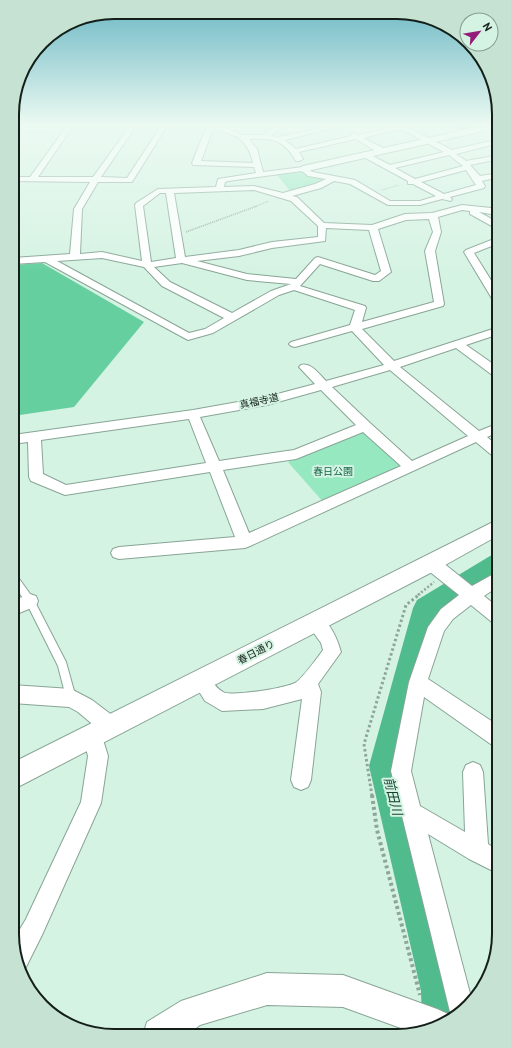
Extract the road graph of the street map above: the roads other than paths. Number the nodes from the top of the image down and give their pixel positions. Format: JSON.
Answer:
{"nodes":[{"id":1,"x":35,"y":175,"type":"edge"},
{"id":2,"x":98,"y":175,"type":"edge"},
{"id":3,"x":132,"y":175,"type":"edge"},
{"id":4,"x":260,"y":175,"type":"edge"},
{"id":5,"x":316,"y":175,"type":"edge"},
{"id":6,"x":402,"y":175,"type":"edge"},
{"id":7,"x":435,"y":175,"type":"edge"},
{"id":8,"x":474,"y":175,"type":"edge"},
{"id":9,"x":492,"y":176,"type":"edge"},
{"id":10,"x":334,"y":178,"type":"junction"},
{"id":11,"x":478,"y":179,"type":"junction"},
{"id":12,"x":19,"y":180,"type":"edge"},
{"id":13,"x":32,"y":180,"type":"junction"},
{"id":14,"x":94,"y":180,"type":"junction"},
{"id":15,"x":414,"y":181,"type":"junction"},
{"id":16,"x":399,"y":185,"type":"dead end"},
{"id":17,"x":219,"y":189,"type":"junction"},
{"id":18,"x":170,"y":191,"type":"junction"},
{"id":19,"x":283,"y":196,"type":"junction"},
{"id":20,"x":444,"y":196,"type":"junction"},
{"id":21,"x":462,"y":207,"type":"junction"},
{"id":22,"x":492,"y":211,"type":"edge"},
{"id":23,"x":433,"y":216,"type":"junction"},
{"id":24,"x":492,"y":223,"type":"edge"},
{"id":25,"x":322,"y":225,"type":"junction"},
{"id":26,"x":373,"y":228,"type":"junction"},
{"id":27,"x":492,"y":243,"type":"edge"},
{"id":28,"x":76,"y":257,"type":"junction"},
{"id":29,"x":48,"y":259,"type":"junction"},
{"id":30,"x":19,"y":260,"type":"edge"},
{"id":31,"x":181,"y":260,"type":"junction"},
{"id":32,"x":147,"y":264,"type":"junction"},
{"id":33,"x":296,"y":285,"type":"junction"},
{"id":34,"x":492,"y":290,"type":"edge"},
{"id":35,"x":233,"y":318,"type":"junction"},
{"id":36,"x":355,"y":328,"type":"junction"},
{"id":37,"x":492,"y":332,"type":"edge"},
{"id":38,"x":295,"y":344,"type":"dead end"},
{"id":39,"x":458,"y":344,"type":"junction"},
{"id":40,"x":392,"y":366,"type":"junction"},
{"id":41,"x":306,"y":367,"type":"dead end"},
{"id":42,"x":492,"y":369,"type":"edge"},
{"id":43,"x":322,"y":384,"type":"junction"},
{"id":44,"x":193,"y":414,"type":"junction"},
{"id":45,"x":365,"y":426,"type":"junction"},
{"id":46,"x":492,"y":430,"type":"edge"},
{"id":47,"x":477,"y":436,"type":"junction"},
{"id":48,"x":34,"y":437,"type":"junction"},
{"id":49,"x":19,"y":439,"type":"edge"},
{"id":50,"x":492,"y":448,"type":"edge"},
{"id":51,"x":215,"y":466,"type":"junction"},
{"id":52,"x":411,"y":466,"type":"junction"},
{"id":53,"x":492,"y":530,"type":"edge"},
{"id":54,"x":245,"y":542,"type":"junction"},
{"id":55,"x":119,"y":553,"type":"dead end"},
{"id":56,"x":431,"y":563,"type":"junction"},
{"id":57,"x":492,"y":582,"type":"edge"},
{"id":58,"x":19,"y":585,"type":"edge"},
{"id":59,"x":471,"y":595,"type":"junction"},
{"id":60,"x":30,"y":601,"type":"junction"},
{"id":61,"x":19,"y":606,"type":"edge"},
{"id":62,"x":492,"y":612,"type":"edge"},
{"id":63,"x":315,"y":622,"type":"junction"},
{"id":64,"x":201,"y":680,"type":"junction"},
{"id":65,"x":418,"y":682,"type":"junction"},
{"id":66,"x":308,"y":683,"type":"junction"},
{"id":67,"x":19,"y":694,"type":"edge"},
{"id":68,"x":71,"y":698,"type":"junction"},
{"id":69,"x":101,"y":731,"type":"junction"},
{"id":70,"x":492,"y":733,"type":"edge"},
{"id":71,"x":473,"y":772,"type":"dead end"},
{"id":72,"x":19,"y":773,"type":"edge"},
{"id":73,"x":301,"y":780,"type":"dead end"},
{"id":74,"x":412,"y":813,"type":"junction"},
{"id":75,"x":477,"y":850,"type":"junction"},
{"id":76,"x":492,"y":859,"type":"edge"},
{"id":77,"x":21,"y":951,"type":"edge"},
{"id":78,"x":460,"y":1005,"type":"edge"},
{"id":79,"x":419,"y":1023,"type":"edge"},
{"id":80,"x":166,"y":1029,"type":"edge"}],
"edges":[{"from":1,"to":13,"type":"street"},
{"from":2,"to":14,"type":"street"},
{"from":3,"to":14,"type":"street"},
{"from":4,"to":17,"type":"street"},
{"from":5,"to":10,"type":"street"},
{"from":6,"to":15,"type":"street"},
{"from":7,"to":15,"type":"street"},
{"from":8,"to":11,"type":"street"},
{"from":9,"to":11,"type":"street"},
{"from":10,"to":19,"type":"street"},
{"from":10,"to":20,"type":"street"},
{"from":11,"to":20,"type":"street"},
{"from":12,"to":13,"type":"street"},
{"from":13,"to":14,"type":"street"},
{"from":14,"to":28,"type":"street"},
{"from":15,"to":16,"type":"street"},
{"from":15,"to":20,"type":"street"},
{"from":17,"to":18,"type":"street"},
{"from":17,"to":19,"type":"street"},
{"from":18,"to":31,"type":"street"},
{"from":18,"to":32,"type":"street"},
{"from":19,"to":25,"type":"street"},
{"from":20,"to":21,"type":"street"},
{"from":21,"to":22,"type":"street"},
{"from":21,"to":23,"type":"street"},
{"from":21,"to":24,"type":"street"},
{"from":23,"to":26,"type":"street"},
{"from":23,"to":36,"type":"street"},
{"from":25,"to":26,"type":"street"},
{"from":25,"to":31,"type":"street"},
{"from":26,"to":33,"type":"street"},
{"from":27,"to":34,"type":"street"},
{"from":28,"to":29,"type":"street"},
{"from":28,"to":32,"type":"street"},
{"from":29,"to":30,"type":"street"},
{"from":29,"to":35,"type":"street"},
{"from":31,"to":32,"type":"street"},
{"from":31,"to":33,"type":"street"},
{"from":32,"to":35,"type":"street"},
{"from":33,"to":35,"type":"street"},
{"from":33,"to":36,"type":"street"},
{"from":36,"to":38,"type":"street"},
{"from":36,"to":40,"type":"street"},
{"from":37,"to":39,"type":"street","name":"真福寺道"},
{"from":39,"to":40,"type":"street","name":"真福寺道"},
{"from":39,"to":42,"type":"street"},
{"from":40,"to":43,"type":"street","name":"真福寺道"},
{"from":40,"to":47,"type":"street"},
{"from":41,"to":43,"type":"street"},
{"from":43,"to":44,"type":"street","name":"真福寺道"},
{"from":43,"to":45,"type":"street"},
{"from":44,"to":48,"type":"street","name":"真福寺道"},
{"from":44,"to":51,"type":"street"},
{"from":45,"to":51,"type":"street"},
{"from":45,"to":52,"type":"street"},
{"from":46,"to":47,"type":"street"},
{"from":47,"to":50,"type":"street"},
{"from":47,"to":52,"type":"street"},
{"from":48,"to":49,"type":"street","name":"真福寺道"},
{"from":48,"to":51,"type":"street"},
{"from":51,"to":54,"type":"street"},
{"from":52,"to":54,"type":"street"},
{"from":53,"to":56,"type":"street","name":"春日通り"},
{"from":54,"to":55,"type":"street"},
{"from":56,"to":59,"type":"street"},
{"from":56,"to":63,"type":"street","name":"春日通り"},
{"from":57,"to":59,"type":"street"},
{"from":58,"to":60,"type":"lane"},
{"from":59,"to":62,"type":"street"},
{"from":59,"to":65,"type":"street"},
{"from":60,"to":61,"type":"street"},
{"from":60,"to":68,"type":"lane"},
{"from":63,"to":64,"type":"street","name":"春日通り"},
{"from":63,"to":66,"type":"street"},
{"from":64,"to":66,"type":"street"},
{"from":64,"to":69,"type":"street","name":"春日通り"},
{"from":65,"to":70,"type":"street"},
{"from":65,"to":74,"type":"street"},
{"from":66,"to":73,"type":"street"},
{"from":67,"to":68,"type":"street"},
{"from":68,"to":69,"type":"street"},
{"from":69,"to":72,"type":"street","name":"春日通り"},
{"from":69,"to":77,"type":"street"},
{"from":71,"to":75,"type":"street"},
{"from":74,"to":75,"type":"street"},
{"from":74,"to":78,"type":"street"},
{"from":75,"to":76,"type":"street"},
{"from":79,"to":80,"type":"street"}]}
